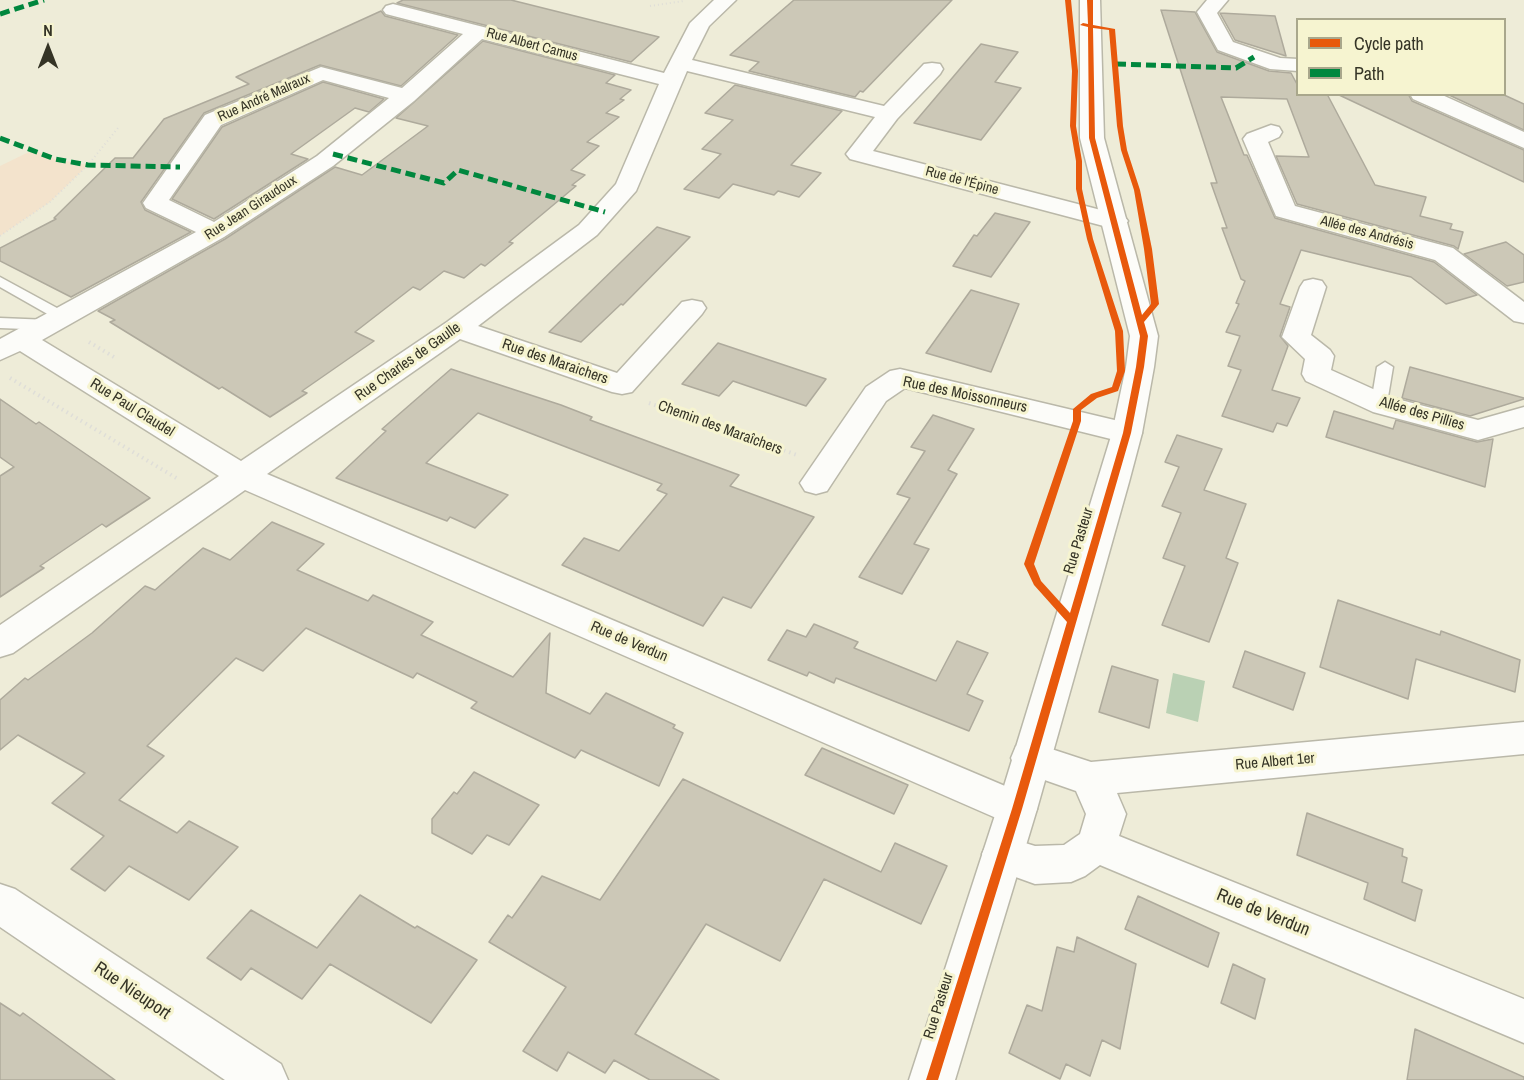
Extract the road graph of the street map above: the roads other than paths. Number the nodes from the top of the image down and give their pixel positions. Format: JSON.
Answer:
{"nodes":[{"id":1,"x":726,"y":0,"type":"edge"},
{"id":2,"x":1090,"y":0,"type":"edge"},
{"id":3,"x":1218,"y":0,"type":"edge"},
{"id":4,"x":393,"y":10,"type":"dead end"},
{"id":5,"x":479,"y":31,"type":"junction"},
{"id":6,"x":1296,"y":65,"type":"edge"},
{"id":7,"x":932,"y":69,"type":"dead end"},
{"id":8,"x":676,"y":72,"type":"junction"},
{"id":9,"x":406,"y":96,"type":"junction"},
{"id":10,"x":1425,"y":96,"type":"edge"},
{"id":11,"x":888,"y":114,"type":"junction"},
{"id":12,"x":1271,"y":132,"type":"dead end"},
{"id":13,"x":1524,"y":141,"type":"edge"},
{"id":14,"x":1115,"y":221,"type":"junction"},
{"id":15,"x":214,"y":232,"type":"junction"},
{"id":16,"x":0,"y":281,"type":"edge"},
{"id":17,"x":1313,"y":287,"type":"dead end"},
{"id":18,"x":692,"y":308,"type":"dead end"},
{"id":19,"x":1524,"y":315,"type":"edge"},
{"id":20,"x":57,"y":321,"type":"junction"},
{"id":21,"x":457,"y":328,"type":"junction"},
{"id":22,"x":8,"y":338,"type":"edge"},
{"id":23,"x":1385,"y":367,"type":"dead end"},
{"id":24,"x":1379,"y":403,"type":"junction"},
{"id":25,"x":1524,"y":417,"type":"edge"},
{"id":26,"x":1127,"y":433,"type":"junction"},
{"id":27,"x":821,"y":474,"type":"road end"},
{"id":28,"x":242,"y":476,"type":"junction"},
{"id":29,"x":0,"y":643,"type":"edge"},
{"id":30,"x":1524,"y":738,"type":"edge"},
{"id":31,"x":1030,"y":758,"type":"junction"},
{"id":32,"x":1091,"y":779,"type":"junction"},
{"id":33,"x":1017,"y":809,"type":"junction"},
{"id":34,"x":1096,"y":845,"type":"junction"},
{"id":35,"x":1002,"y":854,"type":"junction"},
{"id":36,"x":0,"y":903,"type":"edge"},
{"id":37,"x":1524,"y":1021,"type":"edge"},
{"id":38,"x":265,"y":1080,"type":"edge"},
{"id":39,"x":932,"y":1080,"type":"edge"}],
"edges":[{"from":1,"to":8,"type":"street","name":"Rue Charles de Gaulle"},
{"from":2,"to":14,"type":"street","name":"Rue Pasteur"},
{"from":3,"to":6,"type":"street"},
{"from":4,"to":5,"type":"street","name":"Rue Albert Camus"},
{"from":5,"to":8,"type":"street","name":"Rue Albert Camus"},
{"from":5,"to":9,"type":"street","name":"Rue Jean Giraudoux"},
{"from":7,"to":11,"type":"street","name":"Rue de l'Épine"},
{"from":8,"to":11,"type":"street"},
{"from":8,"to":21,"type":"street","name":"Rue Charles de Gaulle"},
{"from":9,"to":15,"type":"street","name":"Rue Jean Giraudoux"},
{"from":9,"to":15,"type":"street","name":"Rue André Malraux"},
{"from":10,"to":13,"type":"street"},
{"from":11,"to":14,"type":"street","name":"Rue de l'Épine"},
{"from":12,"to":19,"type":"street","name":"Allée des Andrésis"},
{"from":14,"to":26,"type":"street","name":"Rue Pasteur"},
{"from":15,"to":20,"type":"street","name":"Rue Jean Giraudoux"},
{"from":16,"to":20,"type":"lane"},
{"from":17,"to":24,"type":"street","name":"Allée des Pillies"},
{"from":18,"to":21,"type":"street","name":"Rue des Maraichers"},
{"from":20,"to":22,"type":"street","name":"Rue Jean Giraudoux"},
{"from":21,"to":28,"type":"street","name":"Rue Charles de Gaulle"},
{"from":22,"to":28,"type":"street","name":"Rue Paul Claudel"},
{"from":23,"to":24,"type":"lane"},
{"from":24,"to":25,"type":"street","name":"Allée des Pillies"},
{"from":26,"to":27,"type":"street","name":"Rue des Moissonneurs"},
{"from":26,"to":31,"type":"street","name":"Rue Pasteur"},
{"from":28,"to":29,"type":"street","name":"Rue Charles de Gaulle"},
{"from":28,"to":33,"type":"street","name":"Rue de Verdun"},
{"from":30,"to":32,"type":"street","name":"Rue Albert 1er"},
{"from":31,"to":32,"type":"street","name":"Rue Albert 1er"},
{"from":31,"to":33,"type":"street","name":"Rue Pasteur"},
{"from":32,"to":34,"type":"street"},
{"from":33,"to":35,"type":"street","name":"Rue Pasteur"},
{"from":34,"to":35,"type":"street"},
{"from":34,"to":37,"type":"street","name":"Rue de Verdun"},
{"from":35,"to":39,"type":"street","name":"Rue Pasteur"},
{"from":36,"to":38,"type":"street","name":"Rue Nieuport"}]}
